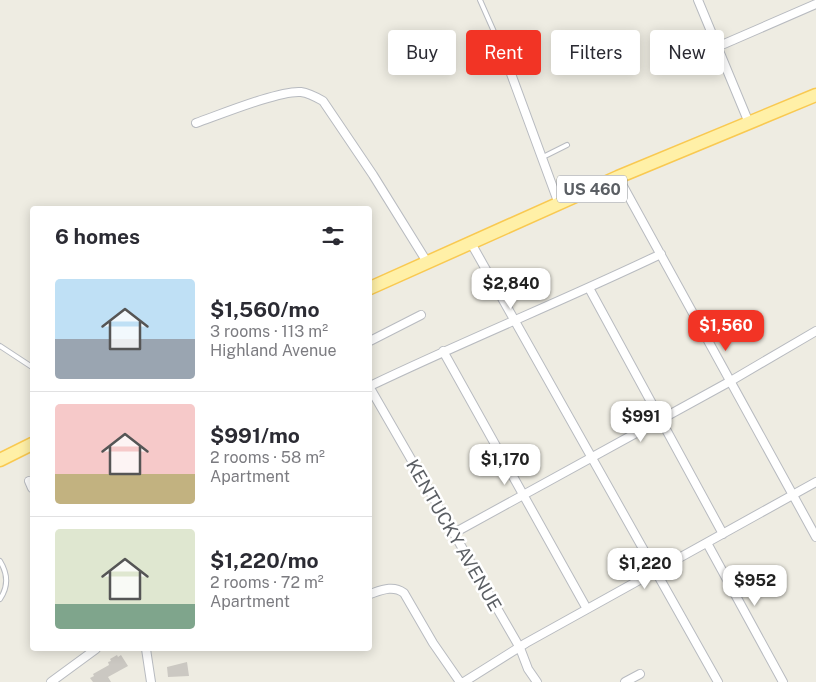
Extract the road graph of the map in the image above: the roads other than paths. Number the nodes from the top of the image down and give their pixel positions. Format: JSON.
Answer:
{"nodes":[{"id":1,"x":480,"y":0,"type":"edge"},
{"id":2,"x":698,"y":0,"type":"edge"},
{"id":3,"x":816,"y":4,"type":"edge"},
{"id":4,"x":493,"y":30,"type":"edge"},
{"id":5,"x":709,"y":30,"type":"edge"},
{"id":6,"x":724,"y":44,"type":"edge"},
{"id":7,"x":724,"y":65,"type":"edge"},
{"id":8,"x":512,"y":75,"type":"edge"},
{"id":9,"x":816,"y":95,"type":"edge"},
{"id":10,"x":196,"y":123,"type":"dead end"},
{"id":11,"x":749,"y":123,"type":"junction"},
{"id":12,"x":568,"y":145,"type":"dead end"},
{"id":13,"x":543,"y":157,"type":"junction"},
{"id":14,"x":618,"y":178,"type":"junction"},
{"id":15,"x":559,"y":204,"type":"junction"},
{"id":16,"x":471,"y":243,"type":"junction"},
{"id":17,"x":661,"y":254,"type":"junction"},
{"id":18,"x":427,"y":262,"type":"junction"},
{"id":19,"x":372,"y":287,"type":"edge"},
{"id":20,"x":589,"y":288,"type":"junction"},
{"id":21,"x":421,"y":315,"type":"dead end"},
{"id":22,"x":515,"y":320,"type":"junction"},
{"id":23,"x":816,"y":331,"type":"edge"},
{"id":24,"x":372,"y":340,"type":"edge"},
{"id":25,"x":0,"y":346,"type":"edge"},
{"id":26,"x":443,"y":352,"type":"junction"},
{"id":27,"x":30,"y":366,"type":"edge"},
{"id":28,"x":729,"y":382,"type":"junction"},
{"id":29,"x":372,"y":386,"type":"edge"},
{"id":30,"x":372,"y":390,"type":"edge"},
{"id":31,"x":662,"y":419,"type":"junction"},
{"id":32,"x":30,"y":445,"type":"edge"},
{"id":33,"x":592,"y":457,"type":"junction"},
{"id":34,"x":0,"y":460,"type":"edge"},
{"id":35,"x":816,"y":482,"type":"edge"},
{"id":36,"x":524,"y":495,"type":"junction"},
{"id":37,"x":793,"y":495,"type":"junction"},
{"id":38,"x":454,"y":533,"type":"junction"},
{"id":39,"x":723,"y":534,"type":"junction"},
{"id":40,"x":816,"y":537,"type":"edge"},
{"id":41,"x":707,"y":543,"type":"junction"},
{"id":42,"x":0,"y":561,"type":"edge"},
{"id":43,"x":656,"y":571,"type":"junction"},
{"id":44,"x":372,"y":593,"type":"edge"},
{"id":45,"x":0,"y":599,"type":"edge"},
{"id":46,"x":587,"y":610,"type":"junction"},
{"id":47,"x":520,"y":648,"type":"junction"},
{"id":48,"x":93,"y":651,"type":"edge"},
{"id":49,"x":146,"y":651,"type":"edge"},
{"id":50,"x":640,"y":674,"type":"dead end"},
{"id":51,"x":51,"y":682,"type":"edge"},
{"id":52,"x":151,"y":682,"type":"edge"},
{"id":53,"x":460,"y":682,"type":"edge"},
{"id":54,"x":464,"y":682,"type":"edge"},
{"id":55,"x":537,"y":682,"type":"edge"},
{"id":56,"x":625,"y":682,"type":"edge"},
{"id":57,"x":718,"y":682,"type":"edge"},
{"id":58,"x":783,"y":682,"type":"edge"}],
"edges":[{"from":1,"to":4,"type":"lane"},
{"from":2,"to":5,"type":"street"},
{"from":3,"to":6,"type":"street"},
{"from":7,"to":11,"type":"street"},
{"from":8,"to":13,"type":"street"},
{"from":9,"to":11,"type":"main road","number":"US 460"},
{"from":10,"to":18,"type":"street"},
{"from":11,"to":14,"type":"main road","number":"US 460"},
{"from":12,"to":13,"type":"lane"},
{"from":13,"to":15,"type":"street"},
{"from":14,"to":15,"type":"main road","number":"US 460"},
{"from":14,"to":17,"type":"street"},
{"from":15,"to":16,"type":"main road","number":"US 460"},
{"from":16,"to":18,"type":"main road","number":"US 460"},
{"from":16,"to":22,"type":"street"},
{"from":17,"to":20,"type":"street"},
{"from":17,"to":28,"type":"street"},
{"from":18,"to":19,"type":"main road","number":"US 460"},
{"from":20,"to":22,"type":"street"},
{"from":20,"to":31,"type":"street"},
{"from":21,"to":24,"type":"street"},
{"from":22,"to":26,"type":"street"},
{"from":22,"to":33,"type":"street"},
{"from":23,"to":28,"type":"street"},
{"from":25,"to":27,"type":"lane"},
{"from":26,"to":29,"type":"street"},
{"from":26,"to":36,"type":"street"},
{"from":28,"to":31,"type":"street"},
{"from":28,"to":37,"type":"street"},
{"from":30,"to":38,"type":"street","name":"KENTUCKY AVENUE"},
{"from":31,"to":33,"type":"street"},
{"from":31,"to":39,"type":"street"},
{"from":32,"to":34,"type":"main road"},
{"from":33,"to":36,"type":"street"},
{"from":33,"to":43,"type":"street"},
{"from":35,"to":37,"type":"street"},
{"from":36,"to":38,"type":"street"},
{"from":36,"to":46,"type":"street"},
{"from":37,"to":39,"type":"street"},
{"from":37,"to":40,"type":"street"},
{"from":38,"to":47,"type":"street","name":"KENTUCKY AVENUE"},
{"from":39,"to":41,"type":"street"},
{"from":41,"to":43,"type":"street"},
{"from":41,"to":58,"type":"street"},
{"from":42,"to":45,"type":"lane"},
{"from":43,"to":46,"type":"street"},
{"from":43,"to":57,"type":"street"},
{"from":44,"to":53,"type":"street"},
{"from":46,"to":47,"type":"street"},
{"from":47,"to":54,"type":"street"},
{"from":47,"to":55,"type":"street","name":"KENTUCKY AVENUE"},
{"from":48,"to":51,"type":"street"},
{"from":49,"to":52,"type":"street"},
{"from":50,"to":56,"type":"street"}]}
